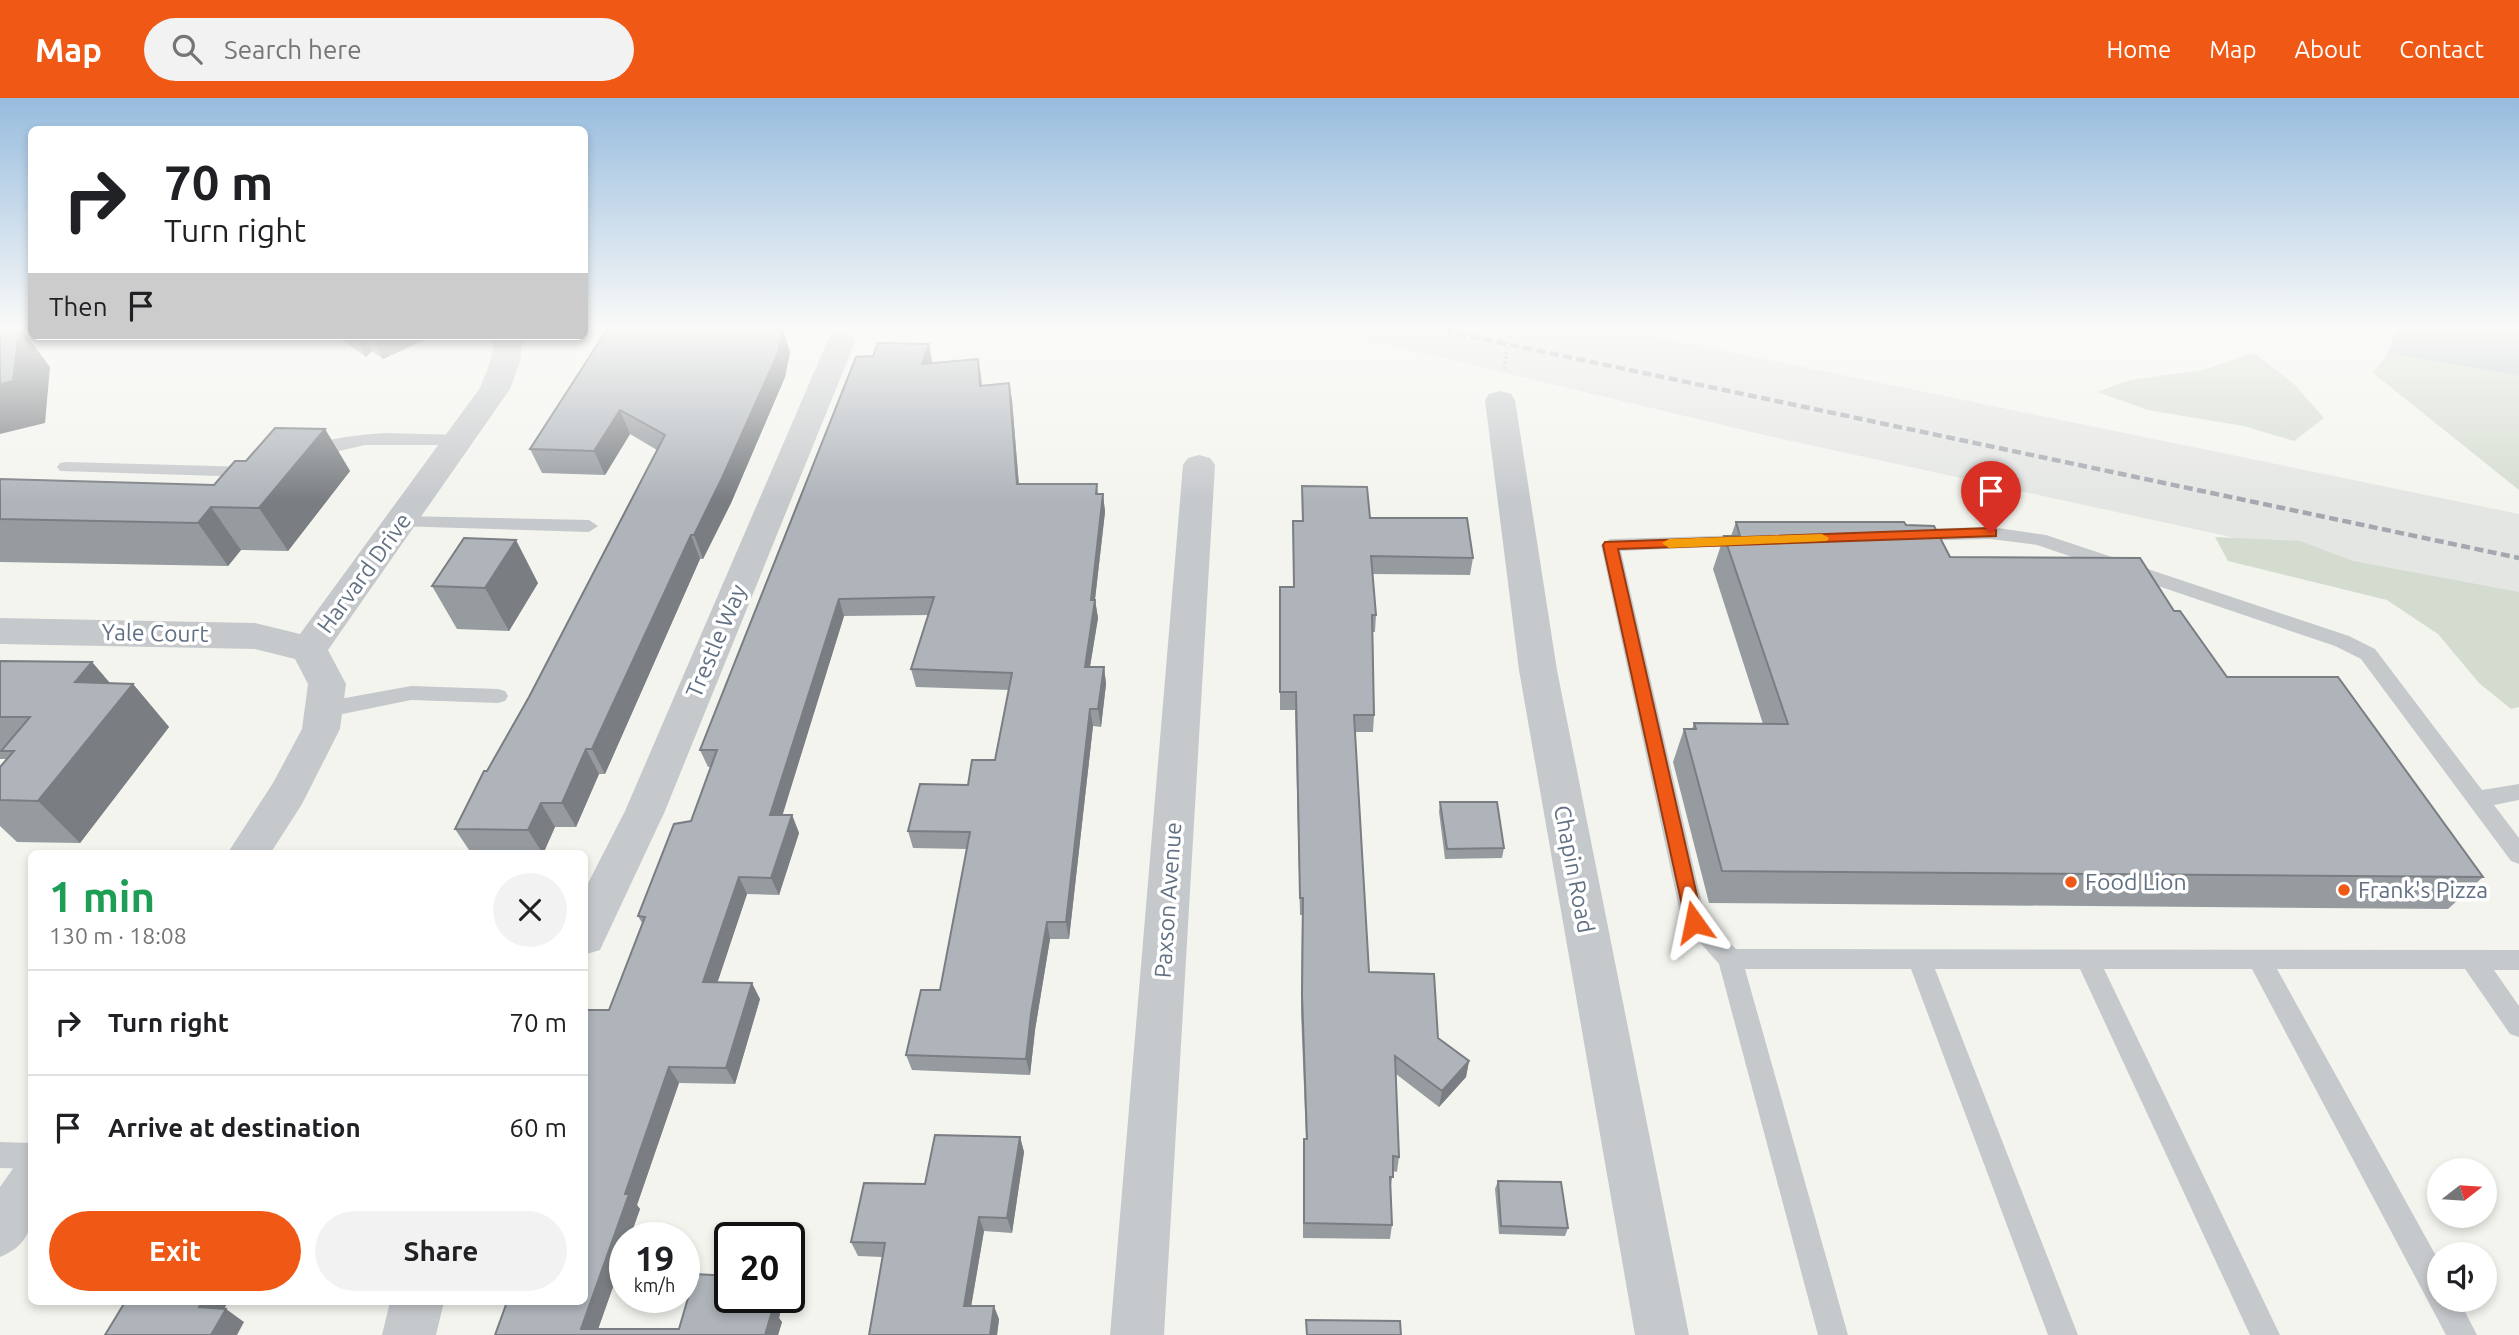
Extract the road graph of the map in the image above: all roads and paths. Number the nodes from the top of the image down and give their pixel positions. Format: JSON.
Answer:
{"nodes":[{"id":1,"x":496,"y":386,"type":"edge"},
{"id":2,"x":823,"y":386,"type":"edge"},
{"id":3,"x":1500,"y":400,"type":"dead end"},
{"id":4,"x":461,"y":440,"type":"junction"},
{"id":5,"x":292,"y":459,"type":"edge"},
{"id":6,"x":1199,"y":465,"type":"dead end"},
{"id":7,"x":66,"y":467,"type":"dead end"},
{"id":8,"x":272,"y":468,"type":"edge"},
{"id":9,"x":401,"y":522,"type":"junction"},
{"id":10,"x":589,"y":526,"type":"dead end"},
{"id":11,"x":1896,"y":536,"type":"edge"},
{"id":12,"x":1773,"y":540,"type":"edge"},
{"id":13,"x":0,"y":631,"type":"edge"},
{"id":14,"x":309,"y":649,"type":"junction"},
{"id":15,"x":498,"y":696,"type":"dead end"},
{"id":16,"x":323,"y":710,"type":"junction"},
{"id":17,"x":2519,"y":792,"type":"edge"},
{"id":18,"x":2477,"y":799,"type":"junction"},
{"id":19,"x":251,"y":850,"type":"edge"},
{"id":20,"x":2519,"y":855,"type":"edge"},
{"id":21,"x":588,"y":929,"type":"edge"},
{"id":22,"x":1919,"y":958,"type":"junction"},
{"id":23,"x":1730,"y":959,"type":"junction"},
{"id":24,"x":2087,"y":959,"type":"junction"},
{"id":25,"x":2259,"y":959,"type":"junction"},
{"id":26,"x":2472,"y":959,"type":"junction"},
{"id":27,"x":2519,"y":960,"type":"edge"},
{"id":28,"x":2519,"y":1026,"type":"edge"},
{"id":29,"x":0,"y":1155,"type":"edge"},
{"id":30,"x":28,"y":1156,"type":"edge"},
{"id":31,"x":28,"y":1190,"type":"edge"},
{"id":32,"x":0,"y":1232,"type":"edge"},
{"id":33,"x":2427,"y":1269,"type":"edge"},
{"id":34,"x":416,"y":1305,"type":"edge"},
{"id":35,"x":2450,"y":1312,"type":"edge"},
{"id":36,"x":409,"y":1335,"type":"edge"},
{"id":37,"x":1137,"y":1335,"type":"edge"},
{"id":38,"x":1662,"y":1335,"type":"edge"},
{"id":39,"x":1833,"y":1335,"type":"edge"},
{"id":40,"x":2063,"y":1335,"type":"edge"},
{"id":41,"x":2265,"y":1335,"type":"edge"},
{"id":42,"x":2462,"y":1335,"type":"edge"}],
"edges":[{"from":1,"to":4,"type":"street","name":"Harvard Drive"},
{"from":2,"to":21,"type":"street","name":"Trestle Way"},
{"from":3,"to":38,"type":"street","name":"Chapin Road"},
{"from":4,"to":5,"type":"lane"},
{"from":4,"to":9,"type":"street","name":"Harvard Drive"},
{"from":6,"to":37,"type":"street","name":"Paxson Avenue"},
{"from":7,"to":8,"type":"lane"},
{"from":9,"to":10,"type":"lane"},
{"from":9,"to":14,"type":"street","name":"Harvard Drive"},
{"from":11,"to":18,"type":"lane"},
{"from":12,"to":23,"type":"lane"},
{"from":13,"to":14,"type":"street","name":"Yale Court"},
{"from":14,"to":16,"type":"street","name":"Harvard Drive"},
{"from":15,"to":16,"type":"lane"},
{"from":16,"to":19,"type":"street","name":"Harvard Drive"},
{"from":17,"to":18,"type":"lane"},
{"from":18,"to":20,"type":"lane"},
{"from":22,"to":23,"type":"lane"},
{"from":22,"to":24,"type":"lane"},
{"from":22,"to":40,"type":"lane"},
{"from":23,"to":39,"type":"lane"},
{"from":24,"to":25,"type":"lane"},
{"from":24,"to":41,"type":"lane"},
{"from":25,"to":26,"type":"lane"},
{"from":25,"to":33,"type":"lane"},
{"from":26,"to":27,"type":"lane"},
{"from":26,"to":28,"type":"lane"},
{"from":29,"to":30,"type":"lane"},
{"from":31,"to":32,"type":"street"},
{"from":34,"to":36,"type":"street"},
{"from":35,"to":42,"type":"lane"}]}
